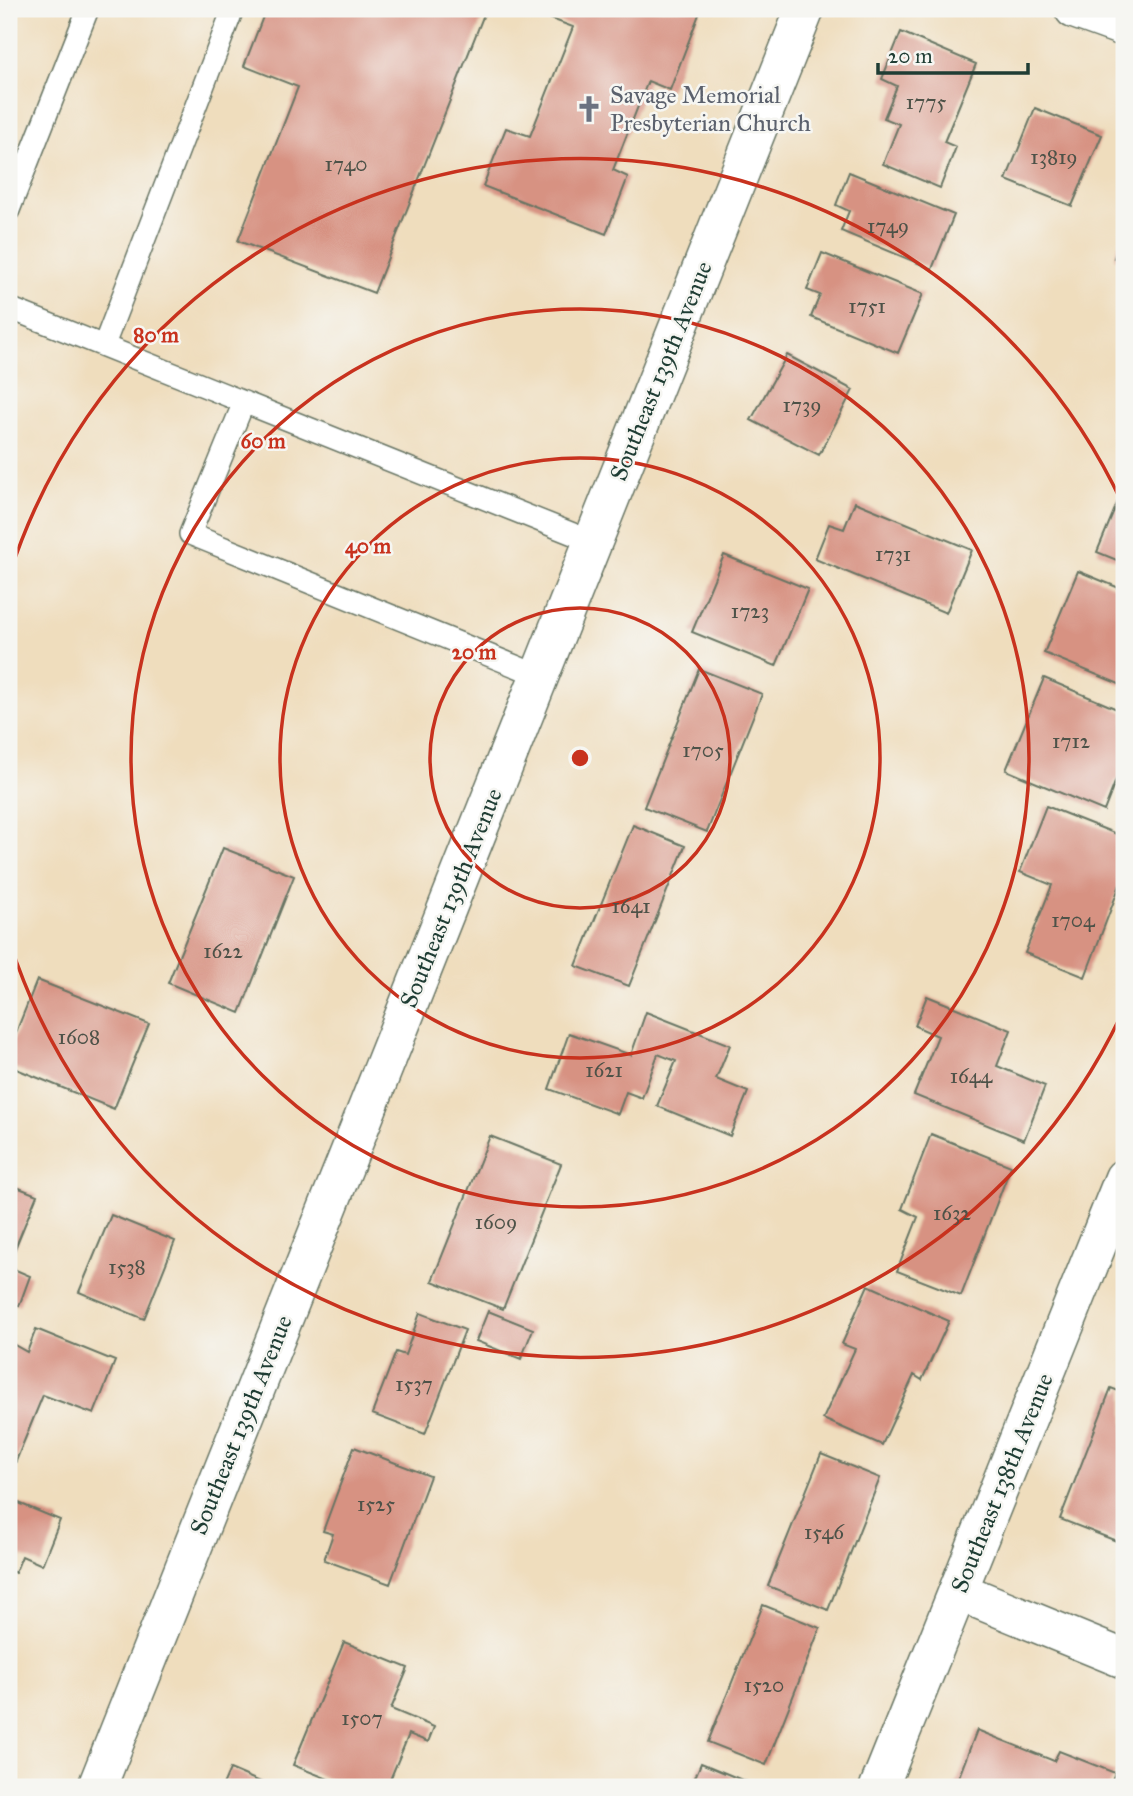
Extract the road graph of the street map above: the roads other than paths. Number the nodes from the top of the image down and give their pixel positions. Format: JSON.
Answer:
{"nodes":[{"id":1,"x":88,"y":9,"type":"edge"},
{"id":2,"x":233,"y":9,"type":"edge"},
{"id":3,"x":805,"y":9,"type":"edge"},
{"id":4,"x":1074,"y":9,"type":"edge"},
{"id":5,"x":1124,"y":27,"type":"edge"},
{"id":6,"x":9,"y":210,"type":"edge"},
{"id":7,"x":9,"y":308,"type":"edge"},
{"id":8,"x":104,"y":345,"type":"junction"},
{"id":9,"x":244,"y":401,"type":"junction"},
{"id":10,"x":593,"y":542,"type":"junction"},
{"id":11,"x":540,"y":676,"type":"junction"},
{"id":12,"x":1124,"y":1178,"type":"edge"},
{"id":13,"x":958,"y":1591,"type":"junction"},
{"id":14,"x":1124,"y":1659,"type":"edge"},
{"id":15,"x":97,"y":1787,"type":"edge"},
{"id":16,"x":879,"y":1787,"type":"edge"}],
"edges":[{"from":1,"to":6,"type":"lane"},
{"from":2,"to":8,"type":"lane"},
{"from":3,"to":10,"type":"street","name":"Southeast 139th Avenue"},
{"from":4,"to":5,"type":"street"},
{"from":7,"to":8,"type":"lane"},
{"from":8,"to":9,"type":"lane"},
{"from":9,"to":10,"type":"lane"},
{"from":9,"to":11,"type":"lane"},
{"from":10,"to":11,"type":"street","name":"Southeast 139th Avenue"},
{"from":11,"to":15,"type":"street","name":"Southeast 139th Avenue"},
{"from":12,"to":13,"type":"street","name":"Southeast 138th Avenue"},
{"from":13,"to":14,"type":"street"},
{"from":13,"to":16,"type":"street","name":"Southeast 138th Avenue"}]}
